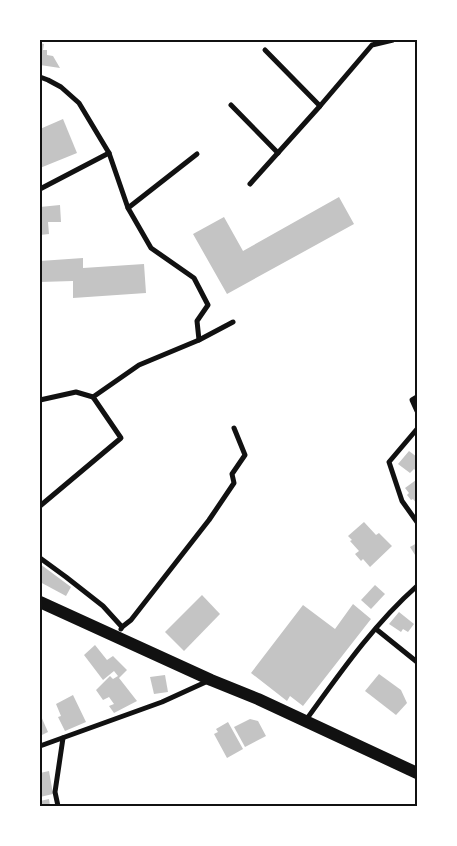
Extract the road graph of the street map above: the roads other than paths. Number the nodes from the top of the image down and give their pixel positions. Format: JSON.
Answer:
{"nodes":[{"id":1,"x":393,"y":40,"type":"edge"},
{"id":2,"x":264,"y":50,"type":"dead end"},
{"id":3,"x":40,"y":77,"type":"edge"},
{"id":4,"x":231,"y":105,"type":"dead end"},
{"id":5,"x":320,"y":106,"type":"junction"},
{"id":6,"x":109,"y":153,"type":"junction"},
{"id":7,"x":278,"y":153,"type":"junction"},
{"id":8,"x":196,"y":154,"type":"dead end"},
{"id":9,"x":250,"y":184,"type":"dead end"},
{"id":10,"x":40,"y":188,"type":"edge"},
{"id":11,"x":128,"y":208,"type":"junction"},
{"id":12,"x":233,"y":322,"type":"dead end"},
{"id":13,"x":199,"y":340,"type":"junction"},
{"id":14,"x":417,"y":396,"type":"edge"},
{"id":15,"x":94,"y":397,"type":"junction"},
{"id":16,"x":40,"y":400,"type":"edge"},
{"id":17,"x":417,"y":411,"type":"edge"},
{"id":18,"x":234,"y":428,"type":"dead end"},
{"id":19,"x":417,"y":429,"type":"edge"},
{"id":20,"x":40,"y":506,"type":"edge"},
{"id":21,"x":417,"y":522,"type":"edge"},
{"id":22,"x":40,"y":558,"type":"edge"},
{"id":23,"x":417,"y":586,"type":"edge"},
{"id":24,"x":40,"y":602,"type":"edge"},
{"id":25,"x":376,"y":629,"type":"junction"},
{"id":26,"x":120,"y":632,"type":"junction"},
{"id":27,"x":417,"y":662,"type":"edge"},
{"id":28,"x":211,"y":680,"type":"junction"},
{"id":29,"x":305,"y":721,"type":"junction"},
{"id":30,"x":63,"y":738,"type":"junction"},
{"id":31,"x":40,"y":746,"type":"edge"},
{"id":32,"x":417,"y":773,"type":"edge"},
{"id":33,"x":58,"y":806,"type":"edge"}],
"edges":[{"from":1,"to":5,"type":"street"},
{"from":2,"to":5,"type":"street"},
{"from":3,"to":6,"type":"street"},
{"from":4,"to":7,"type":"street"},
{"from":5,"to":7,"type":"street"},
{"from":6,"to":10,"type":"street"},
{"from":6,"to":11,"type":"street"},
{"from":7,"to":9,"type":"street"},
{"from":8,"to":11,"type":"street"},
{"from":11,"to":13,"type":"street"},
{"from":12,"to":13,"type":"street"},
{"from":13,"to":15,"type":"street"},
{"from":14,"to":17,"type":"street"},
{"from":15,"to":16,"type":"street"},
{"from":15,"to":20,"type":"street"},
{"from":18,"to":26,"type":"street"},
{"from":19,"to":21,"type":"street"},
{"from":22,"to":26,"type":"street"},
{"from":23,"to":25,"type":"street"},
{"from":24,"to":26,"type":"main road"},
{"from":25,"to":27,"type":"street"},
{"from":25,"to":29,"type":"street"},
{"from":26,"to":28,"type":"main road"},
{"from":28,"to":29,"type":"main road"},
{"from":28,"to":30,"type":"street"},
{"from":29,"to":32,"type":"main road"},
{"from":30,"to":31,"type":"street"},
{"from":30,"to":33,"type":"street"}]}
